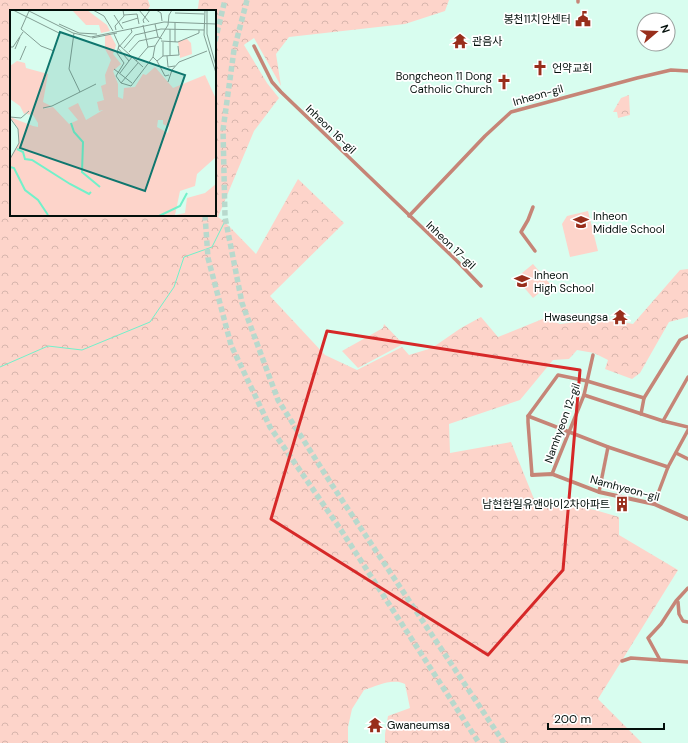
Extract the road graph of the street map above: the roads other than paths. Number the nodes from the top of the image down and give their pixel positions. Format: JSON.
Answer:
{"nodes":[{"id":1,"x":254,"y":46,"type":"dead end"},
{"id":2,"x":688,"y":71,"type":"edge"},
{"id":3,"x":533,"y":207,"type":"dead end"},
{"id":4,"x":409,"y":216,"type":"junction"},
{"id":5,"x":535,"y":250,"type":"dead end"},
{"id":6,"x":481,"y":286,"type":"dead end"},
{"id":7,"x":688,"y":336,"type":"edge"},
{"id":8,"x":593,"y":355,"type":"dead end"},
{"id":9,"x":688,"y":378,"type":"edge"},
{"id":10,"x":586,"y":381,"type":"junction"},
{"id":11,"x":584,"y":395,"type":"junction"},
{"id":12,"x":644,"y":398,"type":"junction"},
{"id":13,"x":641,"y":414,"type":"junction"},
{"id":14,"x":528,"y":416,"type":"junction"},
{"id":15,"x":663,"y":421,"type":"junction"},
{"id":16,"x":688,"y":429,"type":"edge"},
{"id":17,"x":570,"y":432,"type":"junction"},
{"id":18,"x":608,"y":447,"type":"junction"},
{"id":19,"x":676,"y":453,"type":"junction"},
{"id":20,"x":688,"y":459,"type":"edge"},
{"id":21,"x":668,"y":468,"type":"junction"},
{"id":22,"x":552,"y":474,"type":"junction"},
{"id":23,"x":532,"y":475,"type":"joint"},
{"id":24,"x":599,"y":492,"type":"junction"},
{"id":25,"x":654,"y":504,"type":"junction"},
{"id":26,"x":688,"y":519,"type":"edge"},
{"id":27,"x":688,"y":588,"type":"edge"},
{"id":28,"x":678,"y":602,"type":"dead end"},
{"id":29,"x":688,"y":622,"type":"edge"},
{"id":30,"x":660,"y":660,"type":"junction"},
{"id":31,"x":622,"y":661,"type":"dead end"},
{"id":32,"x":688,"y":662,"type":"edge"}],
"edges":[{"from":1,"to":4,"type":"street","name":"Inheon 16-gil"},
{"from":2,"to":4,"type":"street","name":"Inheon-gil"},
{"from":3,"to":5,"type":"street"},
{"from":4,"to":6,"type":"street","name":"Inheon 17-gil"},
{"from":7,"to":12,"type":"street"},
{"from":8,"to":10,"type":"street","name":"Namhyeon 12-gil"},
{"from":9,"to":15,"type":"street"},
{"from":10,"to":11,"type":"street","name":"Namhyeon 12-gil"},
{"from":10,"to":12,"type":"street"},
{"from":10,"to":14,"type":"street"},
{"from":11,"to":13,"type":"street"},
{"from":11,"to":17,"type":"street","name":"Namhyeon 12-gil"},
{"from":12,"to":13,"type":"street"},
{"from":13,"to":15,"type":"street"},
{"from":14,"to":17,"type":"street"},
{"from":14,"to":23,"type":"street"},
{"from":15,"to":16,"type":"street"},
{"from":16,"to":19,"type":"street"},
{"from":17,"to":18,"type":"street"},
{"from":17,"to":22,"type":"street","name":"Namhyeon 12-gil"},
{"from":18,"to":21,"type":"street"},
{"from":18,"to":24,"type":"street"},
{"from":19,"to":20,"type":"street"},
{"from":19,"to":21,"type":"street"},
{"from":21,"to":25,"type":"street"},
{"from":22,"to":23,"type":"street","name":"Namhyeon-gil"},
{"from":22,"to":24,"type":"street","name":"Namhyeon-gil"},
{"from":24,"to":25,"type":"street","name":"Namhyeon-gil"},
{"from":25,"to":26,"type":"street","name":"Namhyeon-gil"},
{"from":27,"to":30,"type":"street"},
{"from":28,"to":29,"type":"street"},
{"from":30,"to":31,"type":"street"},
{"from":30,"to":32,"type":"street"}]}
